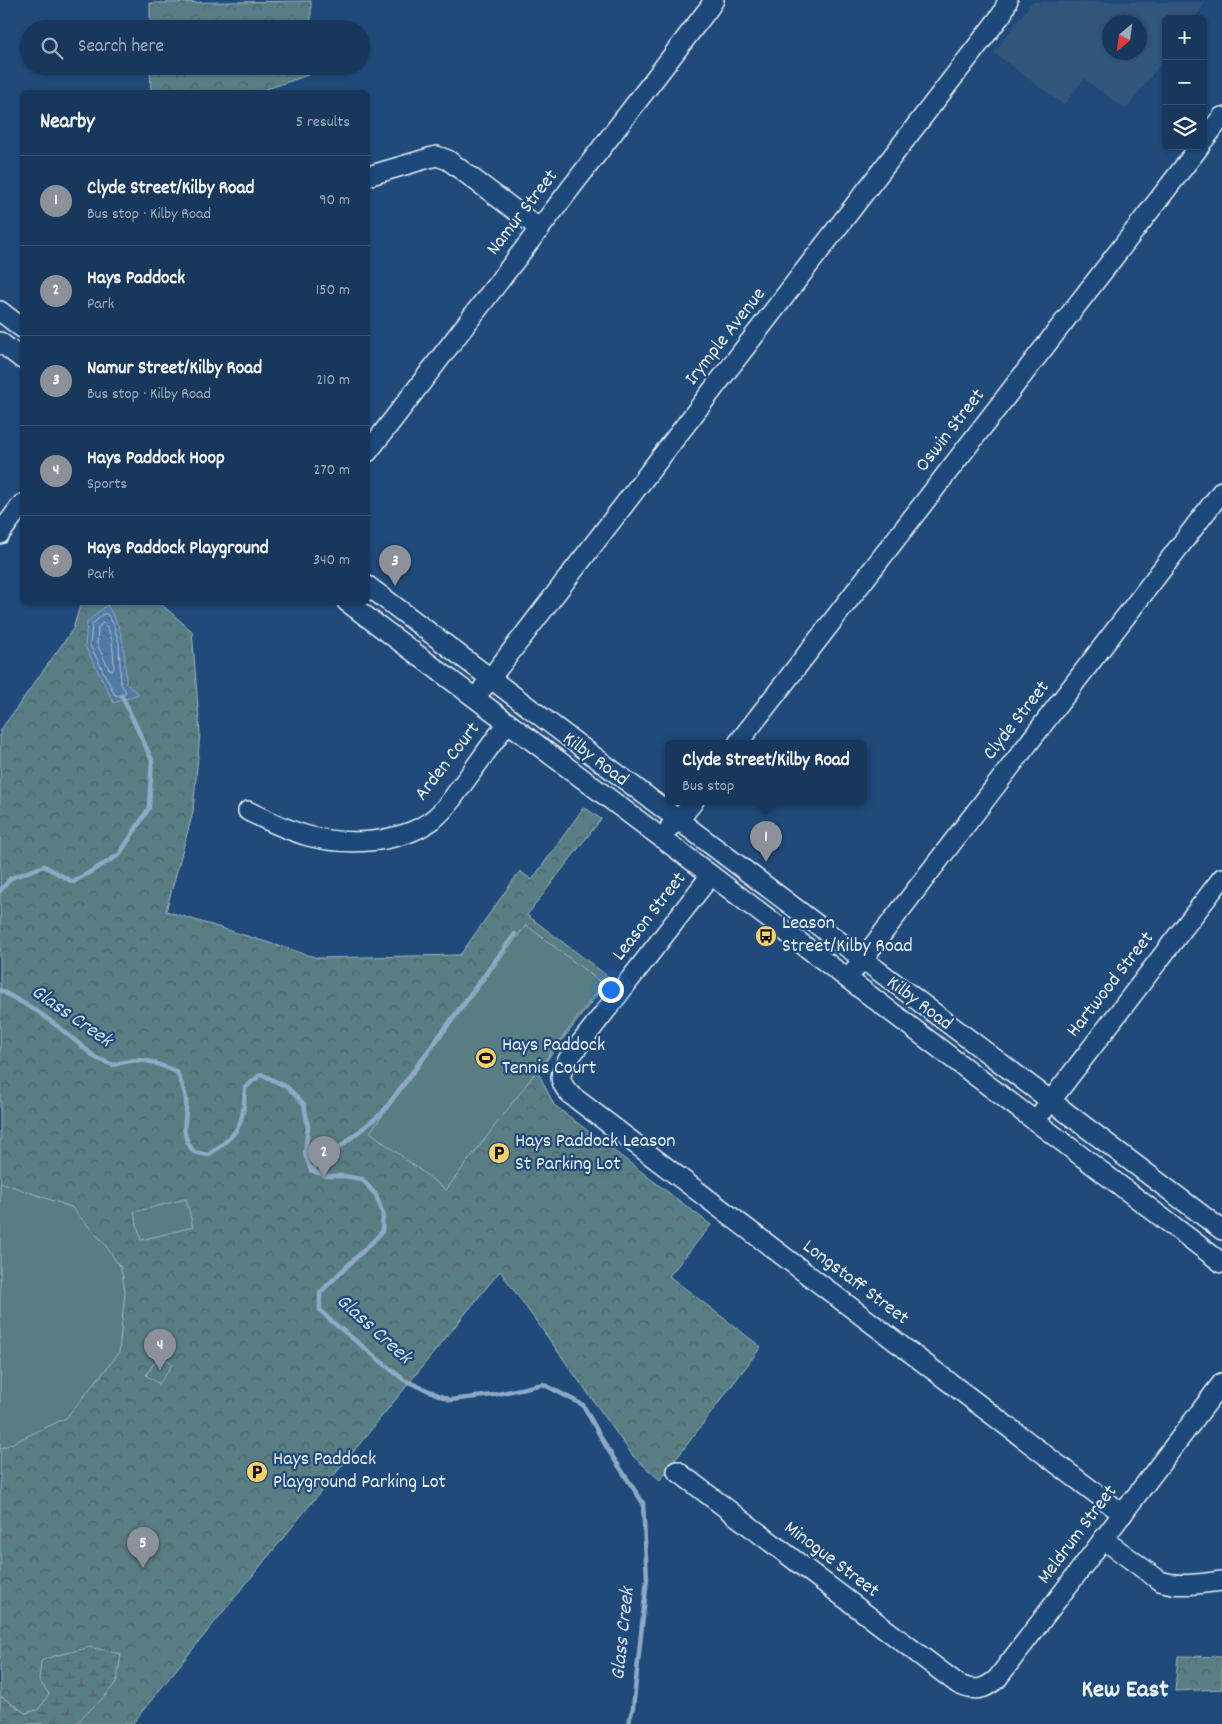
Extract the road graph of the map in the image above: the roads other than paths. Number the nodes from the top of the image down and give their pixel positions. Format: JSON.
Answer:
{"nodes":[{"id":1,"x":714,"y":0,"type":"edge"},
{"id":2,"x":1008,"y":0,"type":"edge"},
{"id":3,"x":1222,"y":117,"type":"edge"},
{"id":4,"x":1207,"y":137,"type":"edge"},
{"id":5,"x":1197,"y":150,"type":"edge"},
{"id":6,"x":370,"y":175,"type":"edge"},
{"id":7,"x":540,"y":228,"type":"junction"},
{"id":8,"x":0,"y":311,"type":"edge"},
{"id":9,"x":20,"y":326,"type":"edge"},
{"id":10,"x":0,"y":342,"type":"edge"},
{"id":11,"x":20,"y":357,"type":"edge"},
{"id":12,"x":370,"y":449,"type":"edge"},
{"id":13,"x":1222,"y":491,"type":"edge"},
{"id":14,"x":20,"y":507,"type":"edge"},
{"id":15,"x":0,"y":534,"type":"edge"},
{"id":16,"x":370,"y":588,"type":"edge"},
{"id":17,"x":351,"y":605,"type":"edge"},
{"id":18,"x":490,"y":678,"type":"junction"},
{"id":19,"x":475,"y":699,"type":"junction"},
{"id":20,"x":507,"y":723,"type":"junction"},
{"id":21,"x":740,"y":740,"type":"edge"},
{"id":22,"x":691,"y":805,"type":"edge"},
{"id":23,"x":248,"y":811,"type":"dead end"},
{"id":24,"x":679,"y":820,"type":"junction"},
{"id":25,"x":659,"y":836,"type":"junction"},
{"id":26,"x":711,"y":875,"type":"junction"},
{"id":27,"x":1222,"y":878,"type":"edge"},
{"id":28,"x":863,"y":958,"type":"junction"},
{"id":29,"x":849,"y":979,"type":"junction"},
{"id":30,"x":562,"y":1085,"type":"joint"},
{"id":31,"x":1050,"y":1101,"type":"junction"},
{"id":32,"x":1036,"y":1121,"type":"junction"},
{"id":33,"x":1222,"y":1230,"type":"edge"},
{"id":34,"x":1222,"y":1263,"type":"edge"},
{"id":35,"x":1222,"y":1383,"type":"edge"},
{"id":36,"x":677,"y":1471,"type":"dead end"},
{"id":37,"x":1123,"y":1514,"type":"junction"},
{"id":38,"x":1103,"y":1539,"type":"junction"},
{"id":39,"x":1222,"y":1581,"type":"edge"},
{"id":40,"x":958,"y":1684,"type":"joint"}],
"edges":[{"from":1,"to":7,"type":"street","name":"Namur Street"},
{"from":2,"to":18,"type":"street","name":"Irymple Avenue"},
{"from":3,"to":4,"type":"street"},
{"from":5,"to":21,"type":"street","name":"Oswin Street"},
{"from":6,"to":7,"type":"street"},
{"from":7,"to":12,"type":"street","name":"Namur Street"},
{"from":8,"to":9,"type":"street"},
{"from":10,"to":11,"type":"street"},
{"from":13,"to":28,"type":"street","name":"Clyde Street"},
{"from":14,"to":15,"type":"street"},
{"from":16,"to":18,"type":"street","name":"Kilby Road"},
{"from":17,"to":19,"type":"street","name":"Kilby Road"},
{"from":18,"to":19,"type":"street","name":"Irymple Avenue"},
{"from":18,"to":24,"type":"street","name":"Kilby Road"},
{"from":19,"to":20,"type":"street","name":"Kilby Road"},
{"from":20,"to":23,"type":"street","name":"Arden Court"},
{"from":20,"to":25,"type":"street","name":"Kilby Road"},
{"from":22,"to":24,"type":"street"},
{"from":24,"to":25,"type":"street"},
{"from":24,"to":28,"type":"street","name":"Kilby Road"},
{"from":25,"to":26,"type":"street","name":"Kilby Road"},
{"from":26,"to":29,"type":"street","name":"Kilby Road"},
{"from":26,"to":30,"type":"street","name":"Leason Street"},
{"from":27,"to":31,"type":"street","name":"Hartwood Street"},
{"from":28,"to":29,"type":"street","name":"Clyde Street"},
{"from":28,"to":31,"type":"street","name":"Kilby Road"},
{"from":29,"to":32,"type":"street","name":"Kilby Road"},
{"from":30,"to":37,"type":"street","name":"Longstaff Street"},
{"from":31,"to":32,"type":"street","name":"Hartwood Street"},
{"from":31,"to":33,"type":"street","name":"Kilby Road"},
{"from":32,"to":34,"type":"street","name":"Kilby Road"},
{"from":35,"to":37,"type":"street","name":"Meldrum Street"},
{"from":36,"to":40,"type":"street","name":"Minogue Street"},
{"from":37,"to":38,"type":"street","name":"Meldrum Street"},
{"from":38,"to":39,"type":"street"},
{"from":38,"to":40,"type":"street","name":"Meldrum Street"}]}
